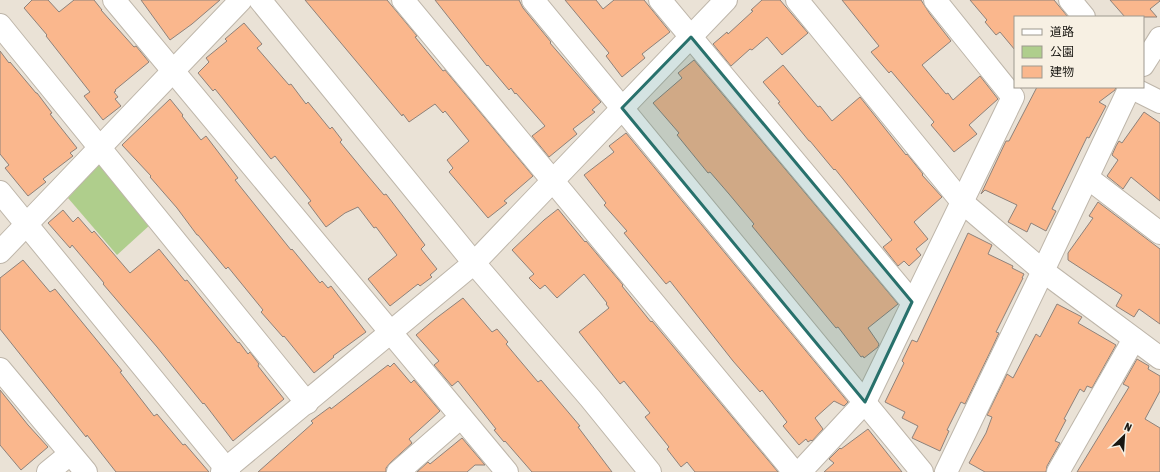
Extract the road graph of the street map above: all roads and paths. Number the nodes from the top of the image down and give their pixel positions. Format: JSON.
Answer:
{"nodes":[{"id":1,"x":114,"y":0,"type":"edge"},
{"id":2,"x":241,"y":0,"type":"edge"},
{"id":3,"x":260,"y":0,"type":"edge"},
{"id":4,"x":403,"y":0,"type":"edge"},
{"id":5,"x":533,"y":0,"type":"edge"},
{"id":6,"x":660,"y":0,"type":"edge"},
{"id":7,"x":726,"y":0,"type":"edge"},
{"id":8,"x":797,"y":0,"type":"edge"},
{"id":9,"x":935,"y":0,"type":"edge"},
{"id":10,"x":1070,"y":0,"type":"edge"},
{"id":11,"x":1083,"y":16,"type":"edge"},
{"id":12,"x":0,"y":26,"type":"edge"},
{"id":13,"x":691,"y":37,"type":"junction"},
{"id":14,"x":1160,"y":38,"type":"edge"},
{"id":15,"x":1144,"y":63,"type":"edge"},
{"id":16,"x":172,"y":71,"type":"junction"},
{"id":17,"x":1130,"y":88,"type":"edge"},
{"id":18,"x":1132,"y":88,"type":"edge"},
{"id":19,"x":1160,"y":102,"type":"edge"},
{"id":20,"x":622,"y":108,"type":"junction"},
{"id":21,"x":100,"y":148,"type":"junction"},
{"id":22,"x":1088,"y":178,"type":"junction"},
{"id":23,"x":553,"y":181,"type":"junction"},
{"id":24,"x":0,"y":192,"type":"edge"},
{"id":25,"x":962,"y":202,"type":"junction"},
{"id":26,"x":27,"y":224,"type":"junction"},
{"id":27,"x":1160,"y":233,"type":"edge"},
{"id":28,"x":0,"y":252,"type":"edge"},
{"id":29,"x":474,"y":263,"type":"junction"},
{"id":30,"x":1043,"y":271,"type":"junction"},
{"id":31,"x":912,"y":302,"type":"junction"},
{"id":32,"x":390,"y":333,"type":"junction"},
{"id":33,"x":1134,"y":339,"type":"junction"},
{"id":34,"x":1160,"y":358,"type":"edge"},
{"id":35,"x":0,"y":369,"type":"edge"},
{"id":36,"x":865,"y":402,"type":"junction"},
{"id":37,"x":307,"y":403,"type":"junction"},
{"id":38,"x":461,"y":417,"type":"junction"},
{"id":39,"x":70,"y":454,"type":"junction"},
{"id":40,"x":226,"y":471,"type":"edge"},
{"id":41,"x":48,"y":472,"type":"edge"},
{"id":42,"x":86,"y":472,"type":"edge"},
{"id":43,"x":398,"y":472,"type":"edge"},
{"id":44,"x":507,"y":472,"type":"edge"},
{"id":45,"x":650,"y":472,"type":"edge"},
{"id":46,"x":794,"y":472,"type":"edge"},
{"id":47,"x":800,"y":472,"type":"edge"},
{"id":48,"x":922,"y":472,"type":"edge"},
{"id":49,"x":946,"y":472,"type":"edge"},
{"id":50,"x":1058,"y":472,"type":"edge"}],
"edges":[{"from":1,"to":16,"type":"street"},
{"from":2,"to":16,"type":"street"},
{"from":3,"to":29,"type":"street"},
{"from":4,"to":23,"type":"street"},
{"from":5,"to":20,"type":"street"},
{"from":6,"to":13,"type":"street"},
{"from":7,"to":13,"type":"street"},
{"from":8,"to":25,"type":"street"},
{"from":9,"to":25,"type":"street"},
{"from":10,"to":11,"type":"street"},
{"from":12,"to":21,"type":"street"},
{"from":13,"to":20,"type":"street"},
{"from":13,"to":31,"type":"street"},
{"from":14,"to":15,"type":"street"},
{"from":16,"to":21,"type":"street"},
{"from":16,"to":32,"type":"street"},
{"from":17,"to":22,"type":"street"},
{"from":18,"to":19,"type":"street"},
{"from":20,"to":23,"type":"street"},
{"from":20,"to":36,"type":"street"},
{"from":21,"to":26,"type":"street"},
{"from":21,"to":37,"type":"street"},
{"from":22,"to":27,"type":"street"},
{"from":22,"to":30,"type":"street"},
{"from":23,"to":29,"type":"street"},
{"from":23,"to":46,"type":"street"},
{"from":24,"to":26,"type":"street"},
{"from":25,"to":30,"type":"street"},
{"from":25,"to":31,"type":"street"},
{"from":26,"to":28,"type":"street"},
{"from":26,"to":40,"type":"street"},
{"from":29,"to":32,"type":"street"},
{"from":29,"to":45,"type":"street"},
{"from":30,"to":33,"type":"street"},
{"from":30,"to":49,"type":"street"},
{"from":31,"to":36,"type":"street"},
{"from":32,"to":37,"type":"street"},
{"from":32,"to":38,"type":"street"},
{"from":33,"to":34,"type":"street"},
{"from":33,"to":50,"type":"street"},
{"from":35,"to":39,"type":"street"},
{"from":36,"to":47,"type":"street"},
{"from":36,"to":48,"type":"street"},
{"from":37,"to":40,"type":"street"},
{"from":38,"to":43,"type":"street"},
{"from":38,"to":44,"type":"street"},
{"from":39,"to":41,"type":"street"},
{"from":39,"to":42,"type":"street"}]}
